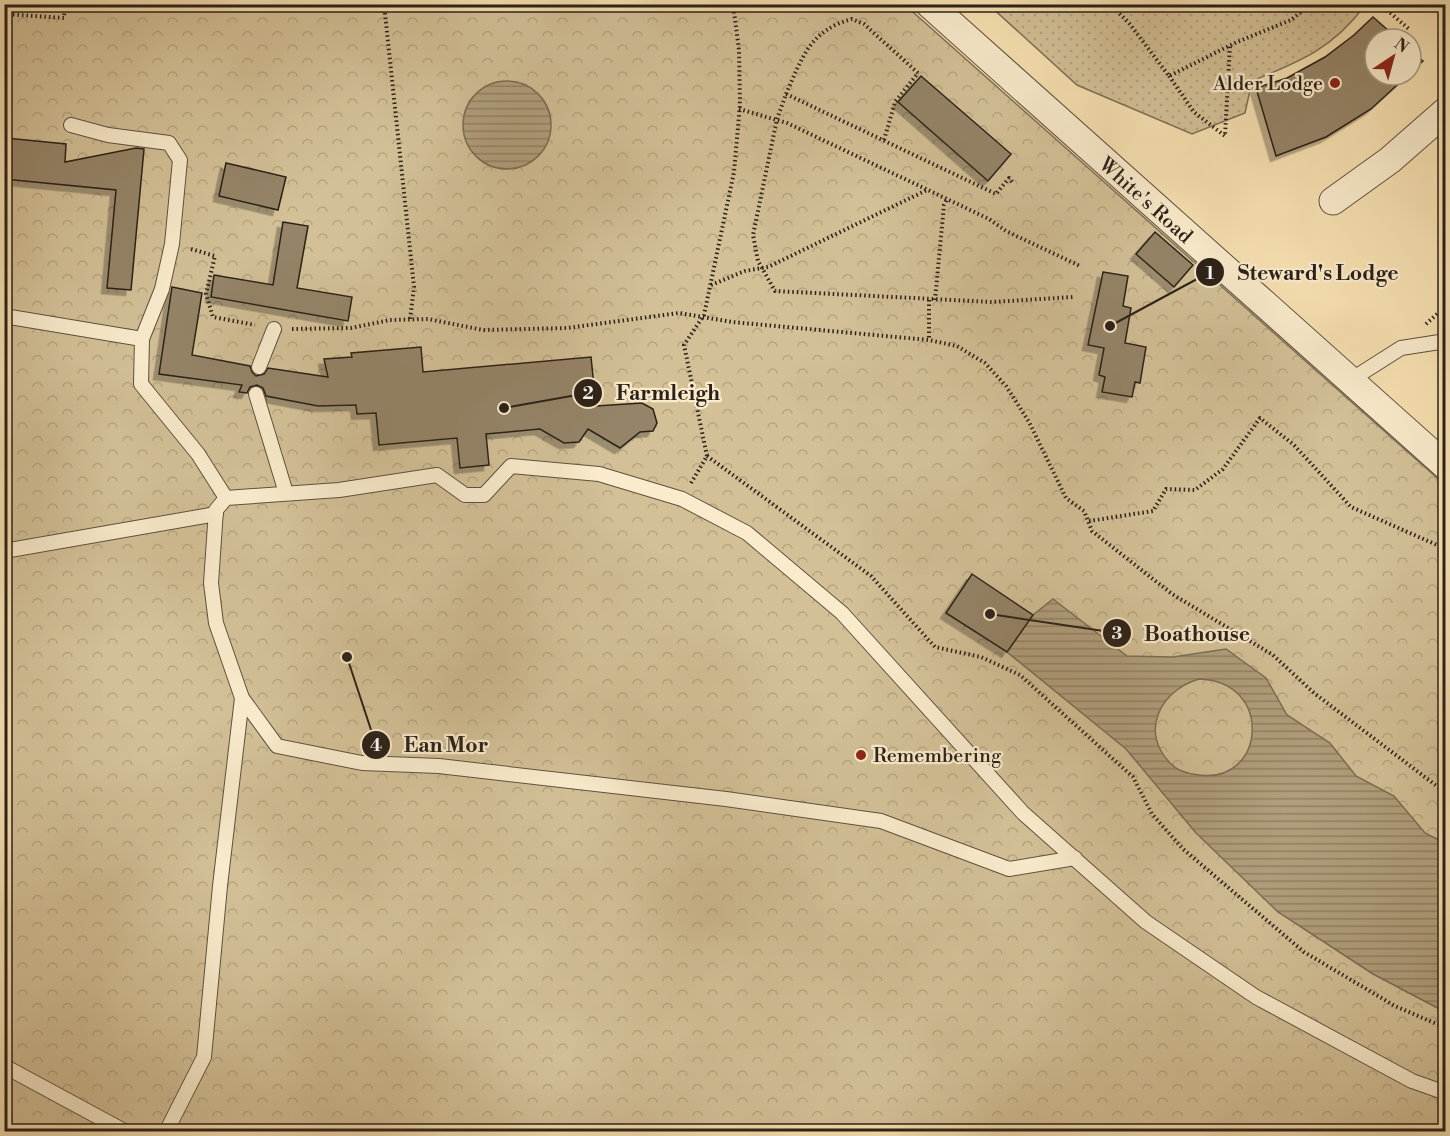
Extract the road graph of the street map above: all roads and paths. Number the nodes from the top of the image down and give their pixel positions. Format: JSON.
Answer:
{"nodes":[{"id":1,"x":65,"y":4,"type":"edge"},
{"id":2,"x":319,"y":4,"type":"edge"},
{"id":3,"x":384,"y":4,"type":"edge"},
{"id":4,"x":733,"y":4,"type":"edge"},
{"id":5,"x":929,"y":4,"type":"edge"},
{"id":6,"x":1110,"y":4,"type":"edge"},
{"id":7,"x":1311,"y":4,"type":"edge"},
{"id":8,"x":1380,"y":4,"type":"edge"},
{"id":9,"x":385,"y":11,"type":"junction"},
{"id":10,"x":4,"y":14,"type":"edge"},
{"id":11,"x":1407,"y":27,"type":"edge"},
{"id":12,"x":1230,"y":45,"type":"junction"},
{"id":13,"x":1168,"y":76,"type":"junction"},
{"id":14,"x":786,"y":94,"type":"junction"},
{"id":15,"x":739,"y":109,"type":"junction"},
{"id":16,"x":1446,"y":111,"type":"edge"},
{"id":17,"x":777,"y":119,"type":"junction"},
{"id":18,"x":71,"y":124,"type":"dead end"},
{"id":19,"x":884,"y":140,"type":"junction"},
{"id":20,"x":1012,"y":182,"type":"dead end"},
{"id":21,"x":927,"y":190,"type":"junction"},
{"id":22,"x":947,"y":199,"type":"junction"},
{"id":23,"x":1333,"y":201,"type":"dead end"},
{"id":24,"x":172,"y":244,"type":"junction"},
{"id":25,"x":1080,"y":266,"type":"dead end"},
{"id":26,"x":762,"y":268,"type":"junction"},
{"id":27,"x":710,"y":286,"type":"junction"},
{"id":28,"x":1072,"y":297,"type":"dead end"},
{"id":29,"x":928,"y":300,"type":"junction"},
{"id":30,"x":935,"y":300,"type":"junction"},
{"id":31,"x":704,"y":315,"type":"junction"},
{"id":32,"x":4,"y":316,"type":"edge"},
{"id":33,"x":410,"y":320,"type":"junction"},
{"id":34,"x":274,"y":329,"type":"junction"},
{"id":35,"x":142,"y":339,"type":"junction"},
{"id":36,"x":929,"y":340,"type":"junction"},
{"id":37,"x":1446,"y":341,"type":"edge"},
{"id":38,"x":259,"y":367,"type":"dead end"},
{"id":39,"x":1349,"y":381,"type":"junction"},
{"id":40,"x":256,"y":394,"type":"dead end"},
{"id":41,"x":707,"y":456,"type":"junction"},
{"id":42,"x":1446,"y":466,"type":"edge"},
{"id":43,"x":286,"y":493,"type":"junction"},
{"id":44,"x":226,"y":498,"type":"junction"},
{"id":45,"x":682,"y":499,"type":"junction"},
{"id":46,"x":216,"y":514,"type":"junction"},
{"id":47,"x":1089,"y":521,"type":"junction"},
{"id":48,"x":1446,"y":549,"type":"edge"},
{"id":49,"x":4,"y":551,"type":"edge"},
{"id":50,"x":242,"y":698,"type":"junction"},
{"id":51,"x":1446,"y":793,"type":"edge"},
{"id":52,"x":1075,"y":858,"type":"junction"},
{"id":53,"x":1446,"y":1028,"type":"edge"},
{"id":54,"x":4,"y":1066,"type":"edge"},
{"id":55,"x":1446,"y":1093,"type":"edge"},
{"id":56,"x":4,"y":1125,"type":"edge"},
{"id":57,"x":16,"y":1131,"type":"edge"},
{"id":58,"x":126,"y":1131,"type":"edge"},
{"id":59,"x":166,"y":1131,"type":"edge"}],
"edges":[{"from":1,"to":10,"type":"path"},
{"from":2,"to":9,"type":"path"},
{"from":3,"to":9,"type":"path"},
{"from":4,"to":15,"type":"path"},
{"from":5,"to":39,"type":"street","name":"White's Road"},
{"from":6,"to":13,"type":"path"},
{"from":7,"to":12,"type":"path"},
{"from":8,"to":11,"type":"path"},
{"from":9,"to":33,"type":"path"},
{"from":12,"to":13,"type":"path"},
{"from":12,"to":13,"type":"path"},
{"from":14,"to":17,"type":"path"},
{"from":14,"to":19,"type":"path"},
{"from":14,"to":19,"type":"path"},
{"from":15,"to":17,"type":"path"},
{"from":15,"to":27,"type":"path"},
{"from":16,"to":23,"type":"street"},
{"from":17,"to":21,"type":"path"},
{"from":17,"to":26,"type":"path"},
{"from":18,"to":24,"type":"lane"},
{"from":19,"to":20,"type":"path"},
{"from":21,"to":22,"type":"path"},
{"from":21,"to":26,"type":"path"},
{"from":22,"to":25,"type":"path"},
{"from":22,"to":30,"type":"path"},
{"from":24,"to":34,"type":"path"},
{"from":24,"to":35,"type":"lane"},
{"from":26,"to":27,"type":"path"},
{"from":26,"to":29,"type":"path"},
{"from":27,"to":31,"type":"path"},
{"from":28,"to":30,"type":"path"},
{"from":29,"to":30,"type":"path"},
{"from":29,"to":36,"type":"path"},
{"from":31,"to":33,"type":"path"},
{"from":31,"to":36,"type":"path"},
{"from":31,"to":41,"type":"path"},
{"from":32,"to":35,"type":"lane"},
{"from":33,"to":34,"type":"path"},
{"from":34,"to":38,"type":"lane"},
{"from":35,"to":44,"type":"lane"},
{"from":36,"to":47,"type":"path"},
{"from":37,"to":39,"type":"lane"},
{"from":39,"to":42,"type":"street","name":"White's Road"},
{"from":40,"to":43,"type":"lane"},
{"from":41,"to":45,"type":"path"},
{"from":41,"to":53,"type":"path"},
{"from":43,"to":44,"type":"lane"},
{"from":43,"to":45,"type":"lane"},
{"from":44,"to":46,"type":"lane"},
{"from":45,"to":52,"type":"lane"},
{"from":46,"to":49,"type":"lane"},
{"from":46,"to":50,"type":"lane"},
{"from":47,"to":48,"type":"path"},
{"from":47,"to":51,"type":"path"},
{"from":50,"to":52,"type":"lane"},
{"from":50,"to":59,"type":"lane"},
{"from":52,"to":55,"type":"lane"},
{"from":54,"to":58,"type":"lane"},
{"from":56,"to":57,"type":"path"}]}
